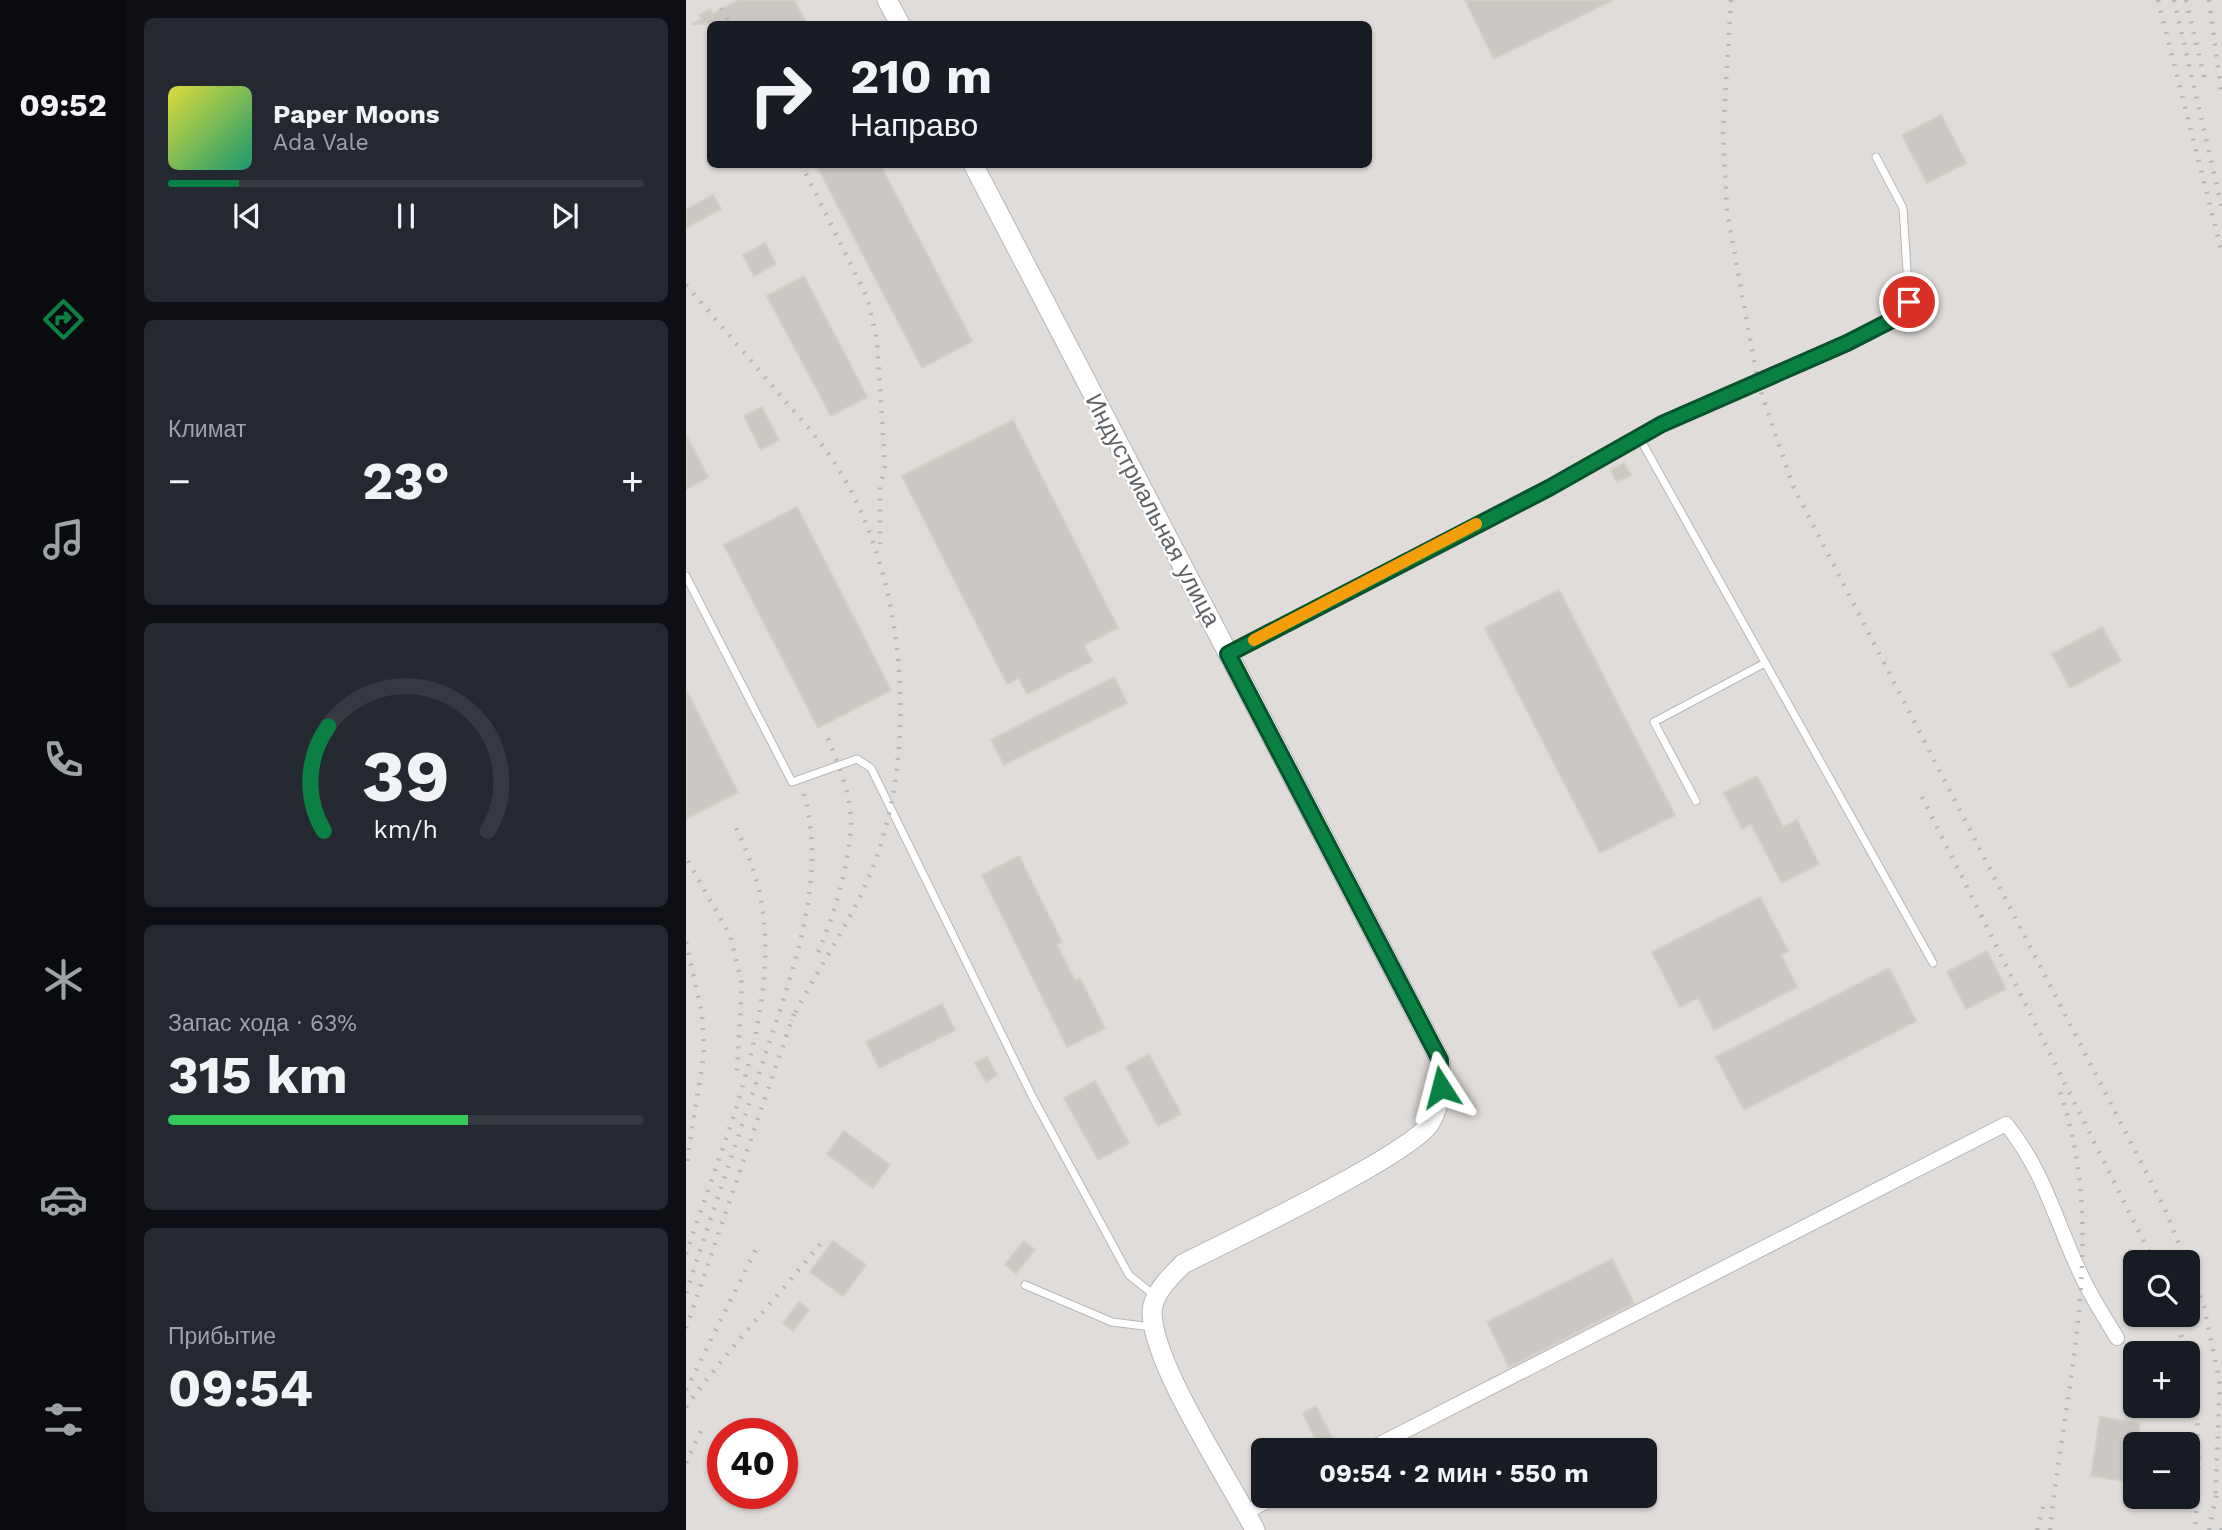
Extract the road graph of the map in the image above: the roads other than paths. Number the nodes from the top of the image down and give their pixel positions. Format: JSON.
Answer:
{"nodes":[{"id":1,"x":887,"y":0,"type":"edge"},
{"id":2,"x":898,"y":21,"type":"edge"},
{"id":3,"x":1876,"y":157,"type":"dead end"},
{"id":4,"x":975,"y":168,"type":"edge"},
{"id":5,"x":1639,"y":437,"type":"junction"},
{"id":6,"x":686,"y":576,"type":"edge"},
{"id":7,"x":1228,"y":654,"type":"junction"},
{"id":8,"x":1765,"y":663,"type":"junction"},
{"id":9,"x":1696,"y":801,"type":"dead end"},
{"id":10,"x":1933,"y":963,"type":"dead end"},
{"id":11,"x":1025,"y":1285,"type":"dead end"},
{"id":12,"x":1157,"y":1298,"type":"junction"},
{"id":13,"x":1156,"y":1328,"type":"junction"},
{"id":14,"x":2117,"y":1338,"type":"dead end"},
{"id":15,"x":1391,"y":1438,"type":"edge"},
{"id":16,"x":1254,"y":1508,"type":"edge"},
{"id":17,"x":1246,"y":1512,"type":"junction"},
{"id":18,"x":1255,"y":1530,"type":"edge"}],
"edges":[{"from":1,"to":2,"type":"street"},
{"from":3,"to":5,"type":"lane"},
{"from":4,"to":7,"type":"street","name":"Индустриальная улица"},
{"from":5,"to":7,"type":"lane"},
{"from":5,"to":8,"type":"lane"},
{"from":6,"to":12,"type":"lane"},
{"from":7,"to":12,"type":"street","name":"Индустриальная улица"},
{"from":8,"to":9,"type":"lane"},
{"from":8,"to":10,"type":"lane"},
{"from":11,"to":13,"type":"lane"},
{"from":12,"to":13,"type":"street"},
{"from":13,"to":17,"type":"street"},
{"from":14,"to":15,"type":"street"},
{"from":16,"to":17,"type":"street"},
{"from":17,"to":18,"type":"street"}]}
